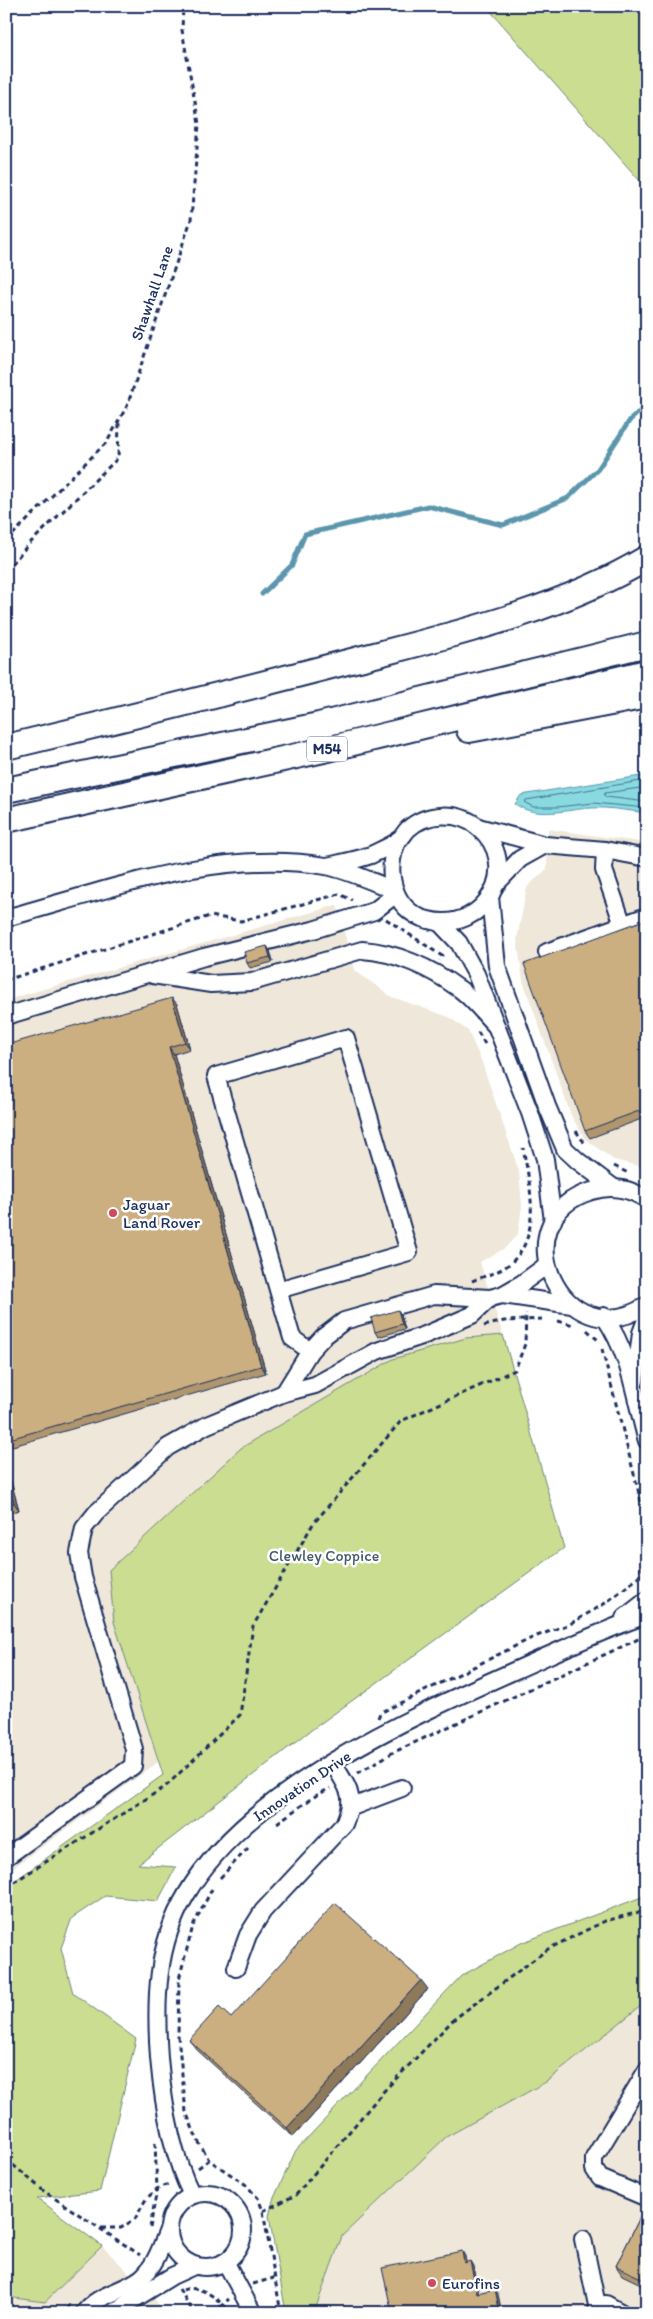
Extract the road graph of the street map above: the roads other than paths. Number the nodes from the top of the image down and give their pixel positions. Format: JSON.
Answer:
{"nodes":[{"id":1,"x":647,"y":558,"type":"edge"},
{"id":2,"x":647,"y":644,"type":"edge"},
{"id":3,"x":647,"y":672,"type":"edge"},
{"id":4,"x":647,"y":696,"type":"edge"},
{"id":5,"x":6,"y":747,"type":"edge"},
{"id":6,"x":328,"y":749,"type":"junction"},
{"id":7,"x":6,"y":790,"type":"edge"},
{"id":8,"x":6,"y":820,"type":"edge"},
{"id":9,"x":478,"y":827,"type":"junction"},
{"id":10,"x":398,"y":840,"type":"junction"},
{"id":11,"x":545,"y":845,"type":"junction"},
{"id":12,"x":605,"y":850,"type":"junction"},
{"id":13,"x":647,"y":858,"type":"edge"},
{"id":14,"x":327,"y":866,"type":"junction"},
{"id":15,"x":493,"y":891,"type":"junction"},
{"id":16,"x":395,"y":892,"type":"junction"},
{"id":17,"x":647,"y":916,"type":"edge"},
{"id":18,"x":6,"y":918,"type":"edge"},
{"id":19,"x":440,"y":923,"type":"junction"},
{"id":20,"x":623,"y":925,"type":"junction"},
{"id":21,"x":547,"y":952,"type":"dead end"},
{"id":22,"x":147,"y":974,"type":"junction"},
{"id":23,"x":6,"y":1016,"type":"edge"},
{"id":24,"x":496,"y":1026,"type":"junction"},
{"id":25,"x":614,"y":1188,"type":"junction"},
{"id":26,"x":647,"y":1200,"type":"edge"},
{"id":27,"x":553,"y":1221,"type":"junction"},
{"id":28,"x":547,"y":1265,"type":"junction"},
{"id":29,"x":278,"y":1290,"type":"junction"},
{"id":30,"x":523,"y":1291,"type":"junction"},
{"id":31,"x":496,"y":1297,"type":"junction"},
{"id":32,"x":647,"y":1304,"type":"edge"},
{"id":33,"x":572,"y":1305,"type":"junction"},
{"id":34,"x":604,"y":1316,"type":"junction"},
{"id":35,"x":647,"y":1317,"type":"edge"},
{"id":36,"x":310,"y":1351,"type":"junction"},
{"id":37,"x":635,"y":1385,"type":"junction"},
{"id":38,"x":284,"y":1393,"type":"junction"},
{"id":39,"x":647,"y":1441,"type":"edge"},
{"id":40,"x":647,"y":1600,"type":"edge"},
{"id":41,"x":647,"y":1615,"type":"edge"},
{"id":42,"x":615,"y":1625,"type":"junction"},
{"id":43,"x":333,"y":1763,"type":"junction"},
{"id":44,"x":402,"y":1788,"type":"dead end"},
{"id":45,"x":352,"y":1807,"type":"junction"},
{"id":46,"x":6,"y":1857,"type":"edge"},
{"id":47,"x":236,"y":1968,"type":"dead end"},
{"id":48,"x":647,"y":2070,"type":"edge"},
{"id":49,"x":192,"y":2195,"type":"junction"},
{"id":50,"x":647,"y":2198,"type":"edge"},
{"id":51,"x":168,"y":2230,"type":"junction"},
{"id":52,"x":583,"y":2239,"type":"dead end"},
{"id":53,"x":226,"y":2263,"type":"junction"},
{"id":54,"x":194,"y":2266,"type":"junction"},
{"id":55,"x":80,"y":2306,"type":"edge"},
{"id":56,"x":598,"y":2309,"type":"edge"},
{"id":57,"x":112,"y":2313,"type":"edge"},
{"id":58,"x":253,"y":2313,"type":"edge"},
{"id":59,"x":622,"y":2313,"type":"edge"}],
"edges":[{"from":1,"to":5,"type":"highway"},
{"from":2,"to":7,"type":"highway","number":"M54"},
{"from":3,"to":6,"type":"highway","number":"M54"},
{"from":4,"to":6,"type":"highway"},
{"from":6,"to":8,"type":"highway","number":"M54"},
{"from":9,"to":10,"type":"street"},
{"from":9,"to":11,"type":"street"},
{"from":9,"to":15,"type":"street"},
{"from":10,"to":14,"type":"street"},
{"from":10,"to":16,"type":"street"},
{"from":11,"to":12,"type":"street"},
{"from":11,"to":15,"type":"street"},
{"from":12,"to":13,"type":"street"},
{"from":12,"to":20,"type":"street"},
{"from":14,"to":16,"type":"street"},
{"from":14,"to":18,"type":"street"},
{"from":15,"to":19,"type":"street"},
{"from":15,"to":25,"type":"street"},
{"from":16,"to":19,"type":"street"},
{"from":16,"to":22,"type":"street"},
{"from":17,"to":20,"type":"street"},
{"from":19,"to":24,"type":"street"},
{"from":20,"to":21,"type":"street"},
{"from":22,"to":23,"type":"street"},
{"from":22,"to":24,"type":"street"},
{"from":24,"to":27,"type":"street"},
{"from":25,"to":26,"type":"street"},
{"from":25,"to":27,"type":"street"},
{"from":27,"to":28,"type":"street"},
{"from":28,"to":30,"type":"street"},
{"from":28,"to":33,"type":"street"},
{"from":29,"to":29,"type":"street"},
{"from":29,"to":36,"type":"street"},
{"from":30,"to":31,"type":"street"},
{"from":30,"to":33,"type":"street"},
{"from":31,"to":36,"type":"street"},
{"from":31,"to":38,"type":"street"},
{"from":32,"to":34,"type":"street"},
{"from":33,"to":34,"type":"street"},
{"from":34,"to":37,"type":"street"},
{"from":35,"to":37,"type":"street"},
{"from":36,"to":38,"type":"street"},
{"from":37,"to":39,"type":"street"},
{"from":38,"to":46,"type":"street"},
{"from":40,"to":42,"type":"street","name":"Innovation Drive"},
{"from":41,"to":42,"type":"street","name":"Innovation Drive"},
{"from":42,"to":43,"type":"street","name":"Innovation Drive"},
{"from":43,"to":45,"type":"street"},
{"from":43,"to":49,"type":"street","name":"Innovation Drive"},
{"from":44,"to":45,"type":"street"},
{"from":45,"to":47,"type":"street"},
{"from":48,"to":50,"type":"street"},
{"from":49,"to":51,"type":"street"},
{"from":49,"to":53,"type":"street"},
{"from":51,"to":54,"type":"street"},
{"from":51,"to":55,"type":"street"},
{"from":52,"to":56,"type":"street"},
{"from":53,"to":54,"type":"street"},
{"from":53,"to":58,"type":"street"},
{"from":54,"to":57,"type":"street"},
{"from":56,"to":59,"type":"street"}]}
